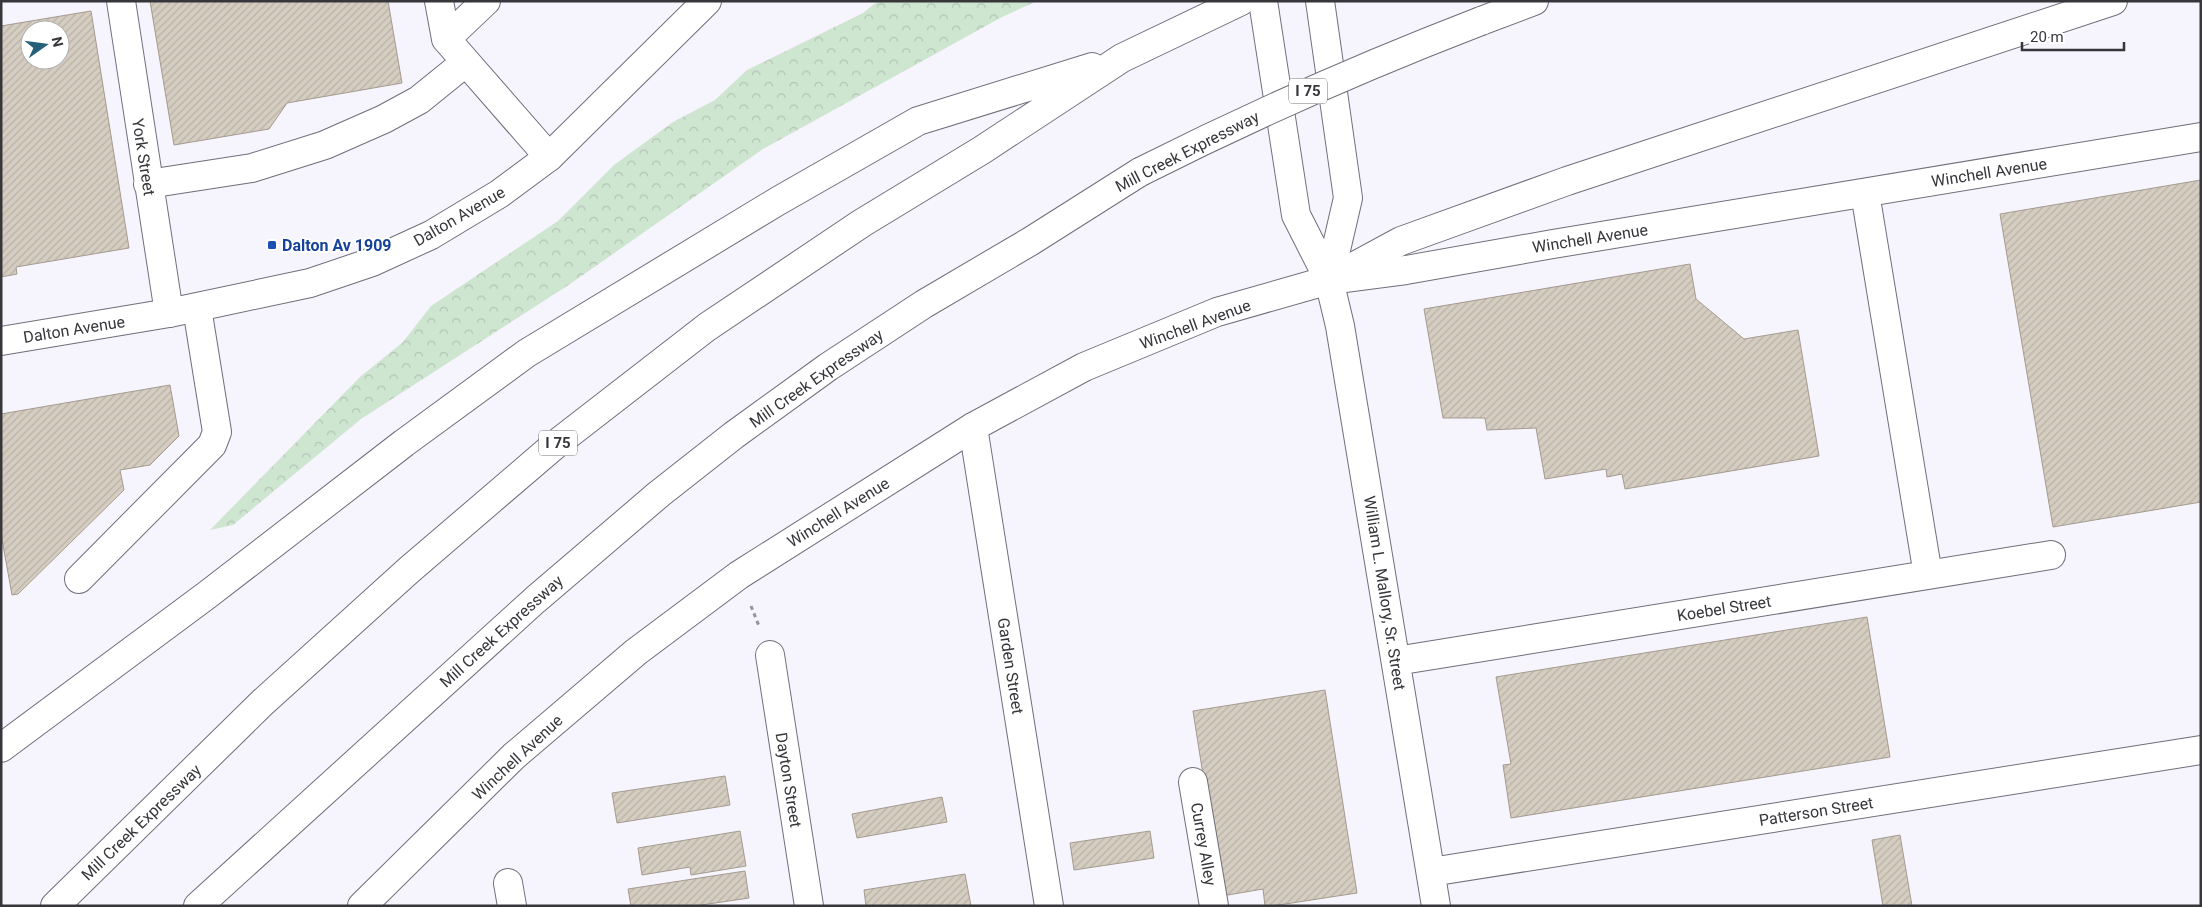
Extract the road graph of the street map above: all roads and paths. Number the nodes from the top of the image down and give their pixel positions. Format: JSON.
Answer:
{"nodes":[{"id":1,"x":121,"y":1,"type":"edge"},
{"id":2,"x":439,"y":1,"type":"edge"},
{"id":3,"x":486,"y":1,"type":"edge"},
{"id":4,"x":706,"y":1,"type":"edge"},
{"id":5,"x":1241,"y":1,"type":"edge"},
{"id":6,"x":1263,"y":1,"type":"edge"},
{"id":7,"x":1320,"y":1,"type":"edge"},
{"id":8,"x":1534,"y":1,"type":"edge"},
{"id":9,"x":2113,"y":1,"type":"edge"},
{"id":10,"x":446,"y":39,"type":"junction"},
{"id":11,"x":1122,"y":58,"type":"junction"},
{"id":12,"x":466,"y":62,"type":"junction"},
{"id":13,"x":2201,"y":137,"type":"edge"},
{"id":14,"x":549,"y":158,"type":"junction"},
{"id":15,"x":148,"y":184,"type":"junction"},
{"id":16,"x":1865,"y":193,"type":"junction"},
{"id":17,"x":1329,"y":280,"type":"junction"},
{"id":18,"x":197,"y":308,"type":"junction"},
{"id":19,"x":169,"y":313,"type":"junction"},
{"id":20,"x":1,"y":341,"type":"edge"},
{"id":21,"x":973,"y":427,"type":"junction"},
{"id":22,"x":2051,"y":555,"type":"dead end"},
{"id":23,"x":739,"y":575,"type":"junction"},
{"id":24,"x":1928,"y":575,"type":"junction"},
{"id":25,"x":79,"y":579,"type":"dead end"},
{"id":26,"x":770,"y":654,"type":"joint"},
{"id":27,"x":1396,"y":662,"type":"junction"},
{"id":28,"x":1,"y":748,"type":"edge"},
{"id":29,"x":2201,"y":750,"type":"edge"},
{"id":30,"x":1193,"y":782,"type":"dead end"},
{"id":31,"x":1431,"y":872,"type":"junction"},
{"id":32,"x":55,"y":906,"type":"edge"},
{"id":33,"x":198,"y":906,"type":"edge"},
{"id":34,"x":362,"y":906,"type":"edge"},
{"id":35,"x":809,"y":906,"type":"edge"},
{"id":36,"x":1049,"y":906,"type":"edge"},
{"id":37,"x":1214,"y":906,"type":"edge"},
{"id":38,"x":1436,"y":906,"type":"edge"}],
"edges":[{"from":1,"to":15,"type":"main road","name":"York Street"},
{"from":2,"to":10,"type":"main road"},
{"from":3,"to":10,"type":"main road"},
{"from":4,"to":14,"type":"main road","name":"Dalton Avenue"},
{"from":5,"to":11,"type":"main road","name":"Mill Creek Expressway","number":"I 75"},
{"from":6,"to":17,"type":"main road","name":"William L. Mallory, Sr. Street"},
{"from":7,"to":17,"type":"main road","name":"William L. Mallory, Sr. Street"},
{"from":8,"to":33,"type":"main road","name":"Mill Creek Expressway","number":"I 75","bridge":true},
{"from":9,"to":17,"type":"main road"},
{"from":10,"to":12,"type":"main road"},
{"from":11,"to":28,"type":"main road"},
{"from":11,"to":32,"type":"main road","name":"Mill Creek Expressway","number":"I 75"},
{"from":12,"to":14,"type":"main road"},
{"from":12,"to":15,"type":"main road"},
{"from":13,"to":16,"type":"main road","name":"Winchell Avenue"},
{"from":14,"to":18,"type":"main road","name":"Dalton Avenue"},
{"from":15,"to":19,"type":"main road","name":"York Street"},
{"from":16,"to":17,"type":"main road","name":"Winchell Avenue"},
{"from":16,"to":24,"type":"main road"},
{"from":17,"to":21,"type":"main road","name":"Winchell Avenue"},
{"from":17,"to":27,"type":"main road","name":"William L. Mallory, Sr. Street"},
{"from":18,"to":19,"type":"main road","name":"Dalton Avenue"},
{"from":18,"to":25,"type":"main road"},
{"from":19,"to":20,"type":"main road","name":"Dalton Avenue"},
{"from":21,"to":23,"type":"main road","name":"Winchell Avenue"},
{"from":21,"to":36,"type":"main road","name":"Garden Street"},
{"from":22,"to":24,"type":"main road","name":"Koebel Street"},
{"from":23,"to":26,"type":"path"},
{"from":23,"to":34,"type":"main road","name":"Winchell Avenue"},
{"from":24,"to":27,"type":"main road","name":"Koebel Street"},
{"from":26,"to":35,"type":"main road","name":"Dayton Street"},
{"from":27,"to":31,"type":"main road","name":"William L. Mallory, Sr. Street"},
{"from":29,"to":31,"type":"main road","name":"Patterson Street"},
{"from":30,"to":37,"type":"main road","name":"Currey Alley"},
{"from":31,"to":38,"type":"main road","name":"William L. Mallory, Sr. Street"}]}
